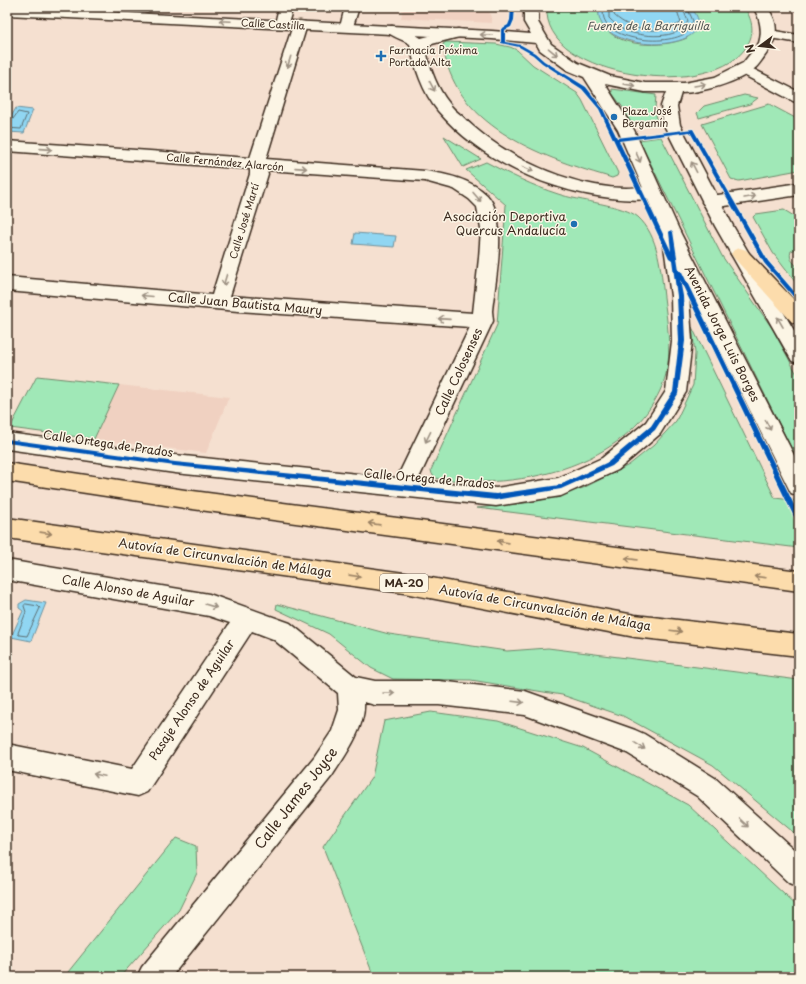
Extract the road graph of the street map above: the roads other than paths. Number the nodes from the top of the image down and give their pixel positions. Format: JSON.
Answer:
{"nodes":[{"id":1,"x":286,"y":7,"type":"edge"},
{"id":2,"x":352,"y":7,"type":"edge"},
{"id":3,"x":531,"y":7,"type":"edge"},
{"id":4,"x":760,"y":7,"type":"edge"},
{"id":5,"x":44,"y":10,"type":"edge"},
{"id":6,"x":7,"y":11,"type":"edge"},
{"id":7,"x":282,"y":24,"type":"junction"},
{"id":8,"x":300,"y":25,"type":"junction"},
{"id":9,"x":348,"y":27,"type":"junction"},
{"id":10,"x":392,"y":30,"type":"junction"},
{"id":11,"x":458,"y":33,"type":"junction"},
{"id":12,"x":769,"y":34,"type":"junction"},
{"id":13,"x":539,"y":39,"type":"junction"},
{"id":14,"x":799,"y":39,"type":"edge"},
{"id":15,"x":419,"y":49,"type":"junction"},
{"id":16,"x":745,"y":70,"type":"junction"},
{"id":17,"x":591,"y":75,"type":"junction"},
{"id":18,"x":675,"y":88,"type":"junction"},
{"id":19,"x":799,"y":98,"type":"edge"},
{"id":20,"x":7,"y":146,"type":"edge"},
{"id":21,"x":258,"y":165,"type":"junction"},
{"id":22,"x":444,"y":179,"type":"joint"},
{"id":23,"x":799,"y":189,"type":"edge"},
{"id":24,"x":653,"y":193,"type":"junction"},
{"id":25,"x":711,"y":202,"type":"junction"},
{"id":26,"x":671,"y":232,"type":"junction"},
{"id":27,"x":740,"y":254,"type":"junction"},
{"id":28,"x":7,"y":284,"type":"edge"},
{"id":29,"x":218,"y":302,"type":"junction"},
{"id":30,"x":799,"y":317,"type":"edge"},
{"id":31,"x":482,"y":321,"type":"junction"},
{"id":32,"x":799,"y":356,"type":"edge"},
{"id":33,"x":7,"y":441,"type":"edge"},
{"id":34,"x":7,"y":472,"type":"edge"},
{"id":35,"x":404,"y":487,"type":"junction"},
{"id":36,"x":799,"y":487,"type":"edge"},
{"id":37,"x":7,"y":528,"type":"edge"},
{"id":38,"x":7,"y":570,"type":"edge"},
{"id":39,"x":799,"y":581,"type":"edge"},
{"id":40,"x":247,"y":618,"type":"junction"},
{"id":41,"x":799,"y":645,"type":"edge"},
{"id":42,"x":350,"y":687,"type":"junction"},
{"id":43,"x":7,"y":757,"type":"edge"},
{"id":44,"x":799,"y":873,"type":"edge"},
{"id":45,"x":152,"y":977,"type":"edge"}],
"edges":[{"from":1,"to":7,"type":"street"},
{"from":2,"to":9,"type":"street"},
{"from":3,"to":13,"type":"street"},
{"from":4,"to":12,"type":"street"},
{"from":5,"to":6,"type":"street","name":"Calle Castilla"},
{"from":7,"to":5,"type":"street","name":"Calle Castilla","one_way":true},
{"from":7,"to":8,"type":"street","name":"Calle Castilla"},
{"from":8,"to":9,"type":"street","name":"Calle Castilla"},
{"from":8,"to":21,"type":"street","name":"Calle José Martí","one_way":true},
{"from":9,"to":10,"type":"street","name":"Calle Castilla"},
{"from":10,"to":11,"type":"street","name":"Calle Castilla"},
{"from":10,"to":15,"type":"street"},
{"from":13,"to":11,"type":"street","name":"Calle Castilla","one_way":true},
{"from":11,"to":15,"type":"street"},
{"from":12,"to":14,"type":"street"},
{"from":12,"to":16,"type":"street"},
{"from":13,"to":17,"type":"street","one_way":true},
{"from":15,"to":24,"type":"street","one_way":true},
{"from":18,"to":16,"type":"street","one_way":true},
{"from":16,"to":19,"type":"street"},
{"from":17,"to":18,"type":"street","one_way":true},
{"from":17,"to":24,"type":"street","name":"Avenida Jorge Luis Borges","one_way":true},
{"from":25,"to":18,"type":"street","one_way":true},
{"from":20,"to":21,"type":"street","name":"Calle Fernández Alarcón","one_way":true},
{"from":21,"to":22,"type":"street","name":"Calle Fernández Alarcón","one_way":true},
{"from":21,"to":29,"type":"street","name":"Calle José Martí","one_way":true},
{"from":22,"to":31,"type":"street","name":"Calle Colosenses","one_way":true},
{"from":25,"to":23,"type":"street","one_way":true},
{"from":24,"to":26,"type":"street","name":"Avenida Jorge Luis Borges"},
{"from":25,"to":27,"type":"street"},
{"from":26,"to":35,"type":"street","name":"Calle Ortega de Prados"},
{"from":26,"to":36,"type":"street","name":"Avenida Jorge Luis Borges","one_way":true},
{"from":27,"to":30,"type":"highway"},
{"from":32,"to":27,"type":"street","one_way":true},
{"from":29,"to":28,"type":"street","name":"Calle Juan Bautista Maury","one_way":true},
{"from":31,"to":29,"type":"street","name":"Calle Juan Bautista Maury","one_way":true},
{"from":31,"to":35,"type":"street","name":"Calle Colosenses","one_way":true},
{"from":33,"to":35,"type":"street","name":"Calle Ortega de Prados"},
{"from":39,"to":34,"type":"highway","one_way":true},
{"from":37,"to":41,"type":"highway","name":"Autovía de Circunvalación de Málaga","number":"MA-20","one_way":true},
{"from":38,"to":40,"type":"street","name":"Calle Alonso de Aguilar","one_way":true},
{"from":40,"to":42,"type":"street"},
{"from":40,"to":43,"type":"street","name":"Pasaje Alonso de Aguilar","one_way":true},
{"from":42,"to":44,"type":"street","one_way":true},
{"from":42,"to":45,"type":"street","name":"Calle James Joyce"}]}
